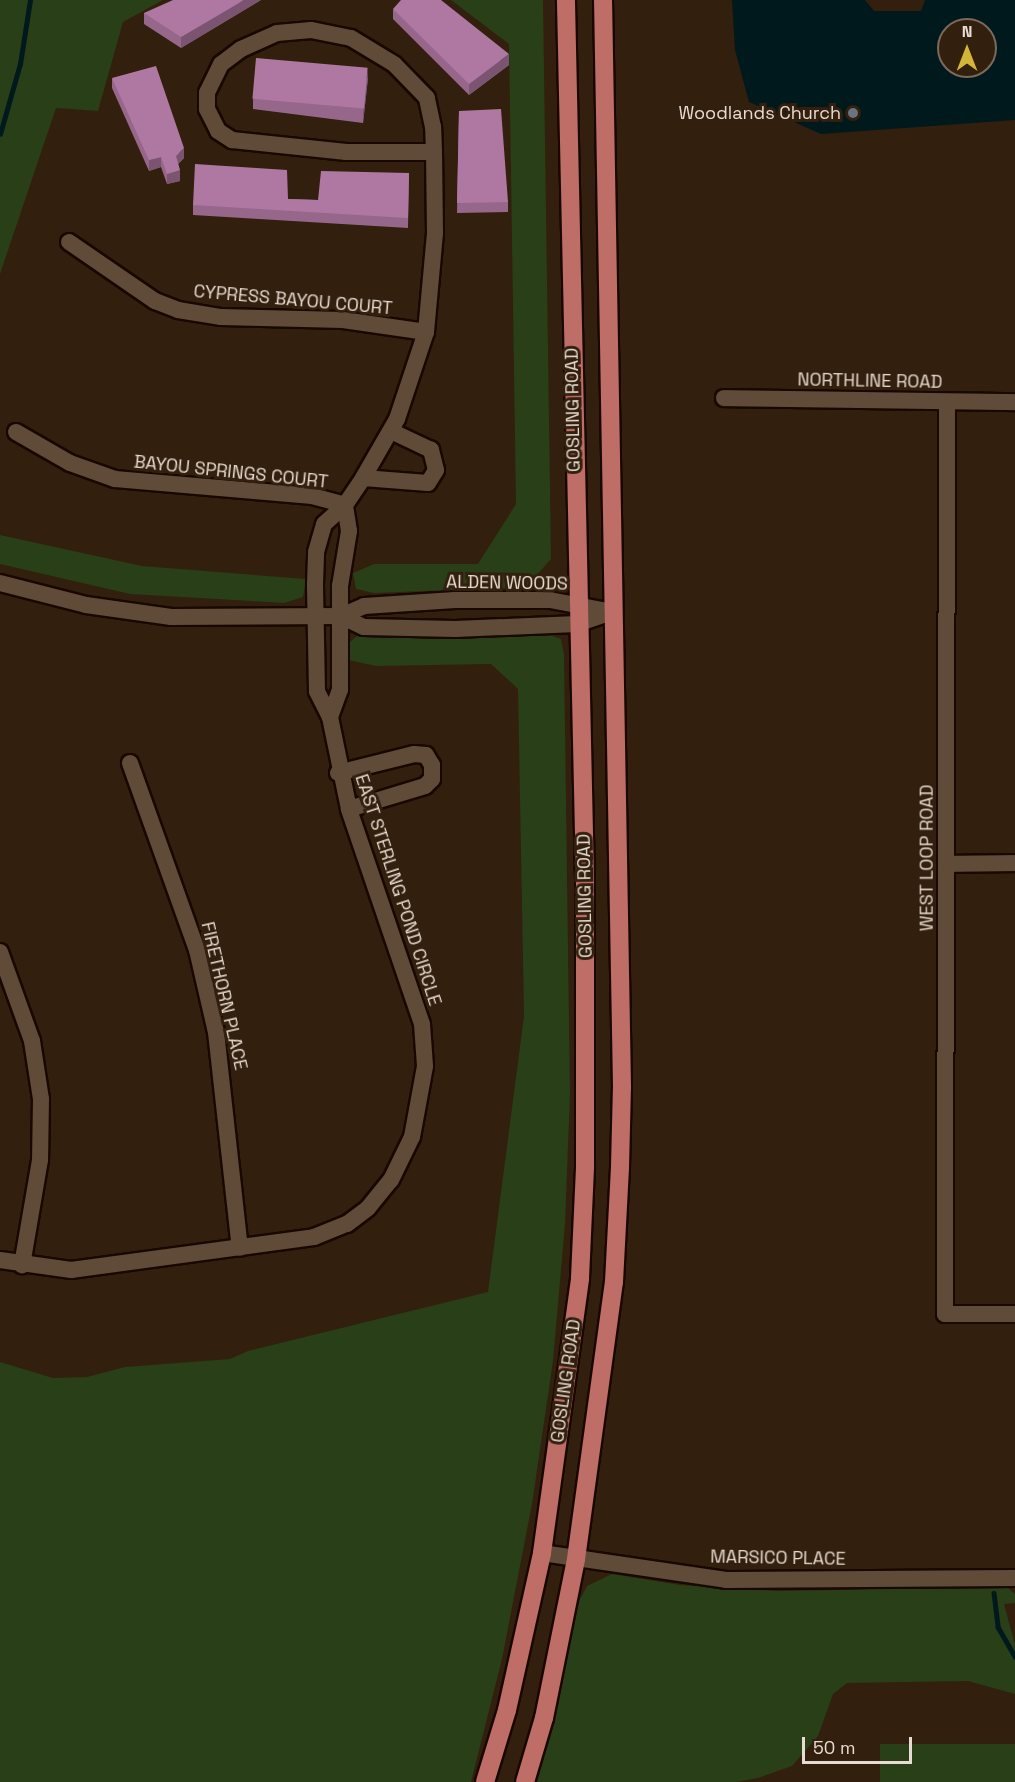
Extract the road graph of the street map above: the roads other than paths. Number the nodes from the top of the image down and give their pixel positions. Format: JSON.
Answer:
{"nodes":[{"id":1,"x":566,"y":0,"type":"edge"},
{"id":2,"x":603,"y":0,"type":"edge"},
{"id":3,"x":434,"y":152,"type":"junction"},
{"id":4,"x":69,"y":242,"type":"dead end"},
{"id":5,"x":426,"y":332,"type":"junction"},
{"id":6,"x":724,"y":398,"type":"dead end"},
{"id":7,"x":947,"y":402,"type":"junction"},
{"id":8,"x":1015,"y":402,"type":"edge"},
{"id":9,"x":391,"y":431,"type":"junction"},
{"id":10,"x":16,"y":432,"type":"dead end"},
{"id":11,"x":363,"y":478,"type":"junction"},
{"id":12,"x":345,"y":505,"type":"junction"},
{"id":13,"x":0,"y":583,"type":"edge"},
{"id":14,"x":577,"y":603,"type":"junction"},
{"id":15,"x":613,"y":612,"type":"junction"},
{"id":16,"x":315,"y":616,"type":"junction"},
{"id":17,"x":341,"y":616,"type":"junction"},
{"id":18,"x":577,"y":624,"type":"junction"},
{"id":19,"x":330,"y":717,"type":"junction"},
{"id":20,"x":130,"y":763,"type":"dead end"},
{"id":21,"x":338,"y":773,"type":"junction"},
{"id":22,"x":349,"y":809,"type":"junction"},
{"id":23,"x":1015,"y":863,"type":"edge"},
{"id":24,"x":946,"y":864,"type":"junction"},
{"id":25,"x":0,"y":952,"type":"edge"},
{"id":26,"x":240,"y":1248,"type":"junction"},
{"id":27,"x":0,"y":1260,"type":"edge"},
{"id":28,"x":22,"y":1265,"type":"junction"},
{"id":29,"x":1015,"y":1314,"type":"edge"},
{"id":30,"x":542,"y":1553,"type":"junction"},
{"id":31,"x":576,"y":1559,"type":"junction"},
{"id":32,"x":1015,"y":1578,"type":"edge"},
{"id":33,"x":485,"y":1782,"type":"edge"},
{"id":34,"x":525,"y":1782,"type":"edge"}],
"edges":[{"from":1,"to":14,"type":"main road","name":"GOSLING ROAD"},
{"from":2,"to":15,"type":"main road","name":"GOSLING ROAD"},
{"from":3,"to":3,"type":"street","name":"EAST STERLING POND CIRCLE"},
{"from":3,"to":5,"type":"street","name":"EAST STERLING POND CIRCLE"},
{"from":4,"to":5,"type":"street","name":"CYPRESS BAYOU COURT"},
{"from":5,"to":9,"type":"street","name":"EAST STERLING POND CIRCLE"},
{"from":6,"to":7,"type":"street","name":"NORTHLINE ROAD"},
{"from":7,"to":8,"type":"street","name":"NORTHLINE ROAD"},
{"from":7,"to":24,"type":"street","name":"WEST LOOP ROAD"},
{"from":9,"to":11,"type":"street","name":"EAST STERLING POND CIRCLE"},
{"from":9,"to":11,"type":"street"},
{"from":10,"to":12,"type":"street","name":"BAYOU SPRINGS COURT"},
{"from":11,"to":12,"type":"street","name":"EAST STERLING POND CIRCLE"},
{"from":12,"to":16,"type":"street","name":"EAST STERLING POND CIRCLE"},
{"from":12,"to":17,"type":"street","name":"EAST STERLING POND CIRCLE"},
{"from":13,"to":16,"type":"street","name":"ALDEN WOODS"},
{"from":14,"to":15,"type":"street","name":"ALDEN WOODS"},
{"from":14,"to":17,"type":"street","name":"ALDEN WOODS"},
{"from":14,"to":18,"type":"main road","name":"GOSLING ROAD"},
{"from":15,"to":18,"type":"street","name":"ALDEN WOODS"},
{"from":15,"to":31,"type":"main road","name":"GOSLING ROAD"},
{"from":16,"to":17,"type":"street","name":"ALDEN WOODS"},
{"from":16,"to":19,"type":"street","name":"EAST STERLING POND CIRCLE"},
{"from":17,"to":18,"type":"street","name":"ALDEN WOODS"},
{"from":17,"to":19,"type":"street","name":"EAST STERLING POND CIRCLE"},
{"from":18,"to":30,"type":"main road","name":"GOSLING ROAD"},
{"from":19,"to":21,"type":"street","name":"EAST STERLING POND CIRCLE"},
{"from":20,"to":26,"type":"street","name":"FIRETHORN PLACE"},
{"from":21,"to":22,"type":"street","name":"EAST STERLING POND CIRCLE"},
{"from":21,"to":22,"type":"street"},
{"from":22,"to":26,"type":"street","name":"EAST STERLING POND CIRCLE"},
{"from":23,"to":24,"type":"street"},
{"from":24,"to":29,"type":"street","name":"WEST LOOP ROAD"},
{"from":25,"to":28,"type":"street"},
{"from":26,"to":28,"type":"street","name":"EAST STERLING POND CIRCLE"},
{"from":27,"to":28,"type":"street","name":"EAST STERLING POND CIRCLE"},
{"from":30,"to":31,"type":"street","name":"MARSICO PLACE"},
{"from":30,"to":33,"type":"main road","name":"GOSLING ROAD"},
{"from":31,"to":32,"type":"street","name":"MARSICO PLACE"},
{"from":31,"to":34,"type":"main road","name":"GOSLING ROAD"}]}
